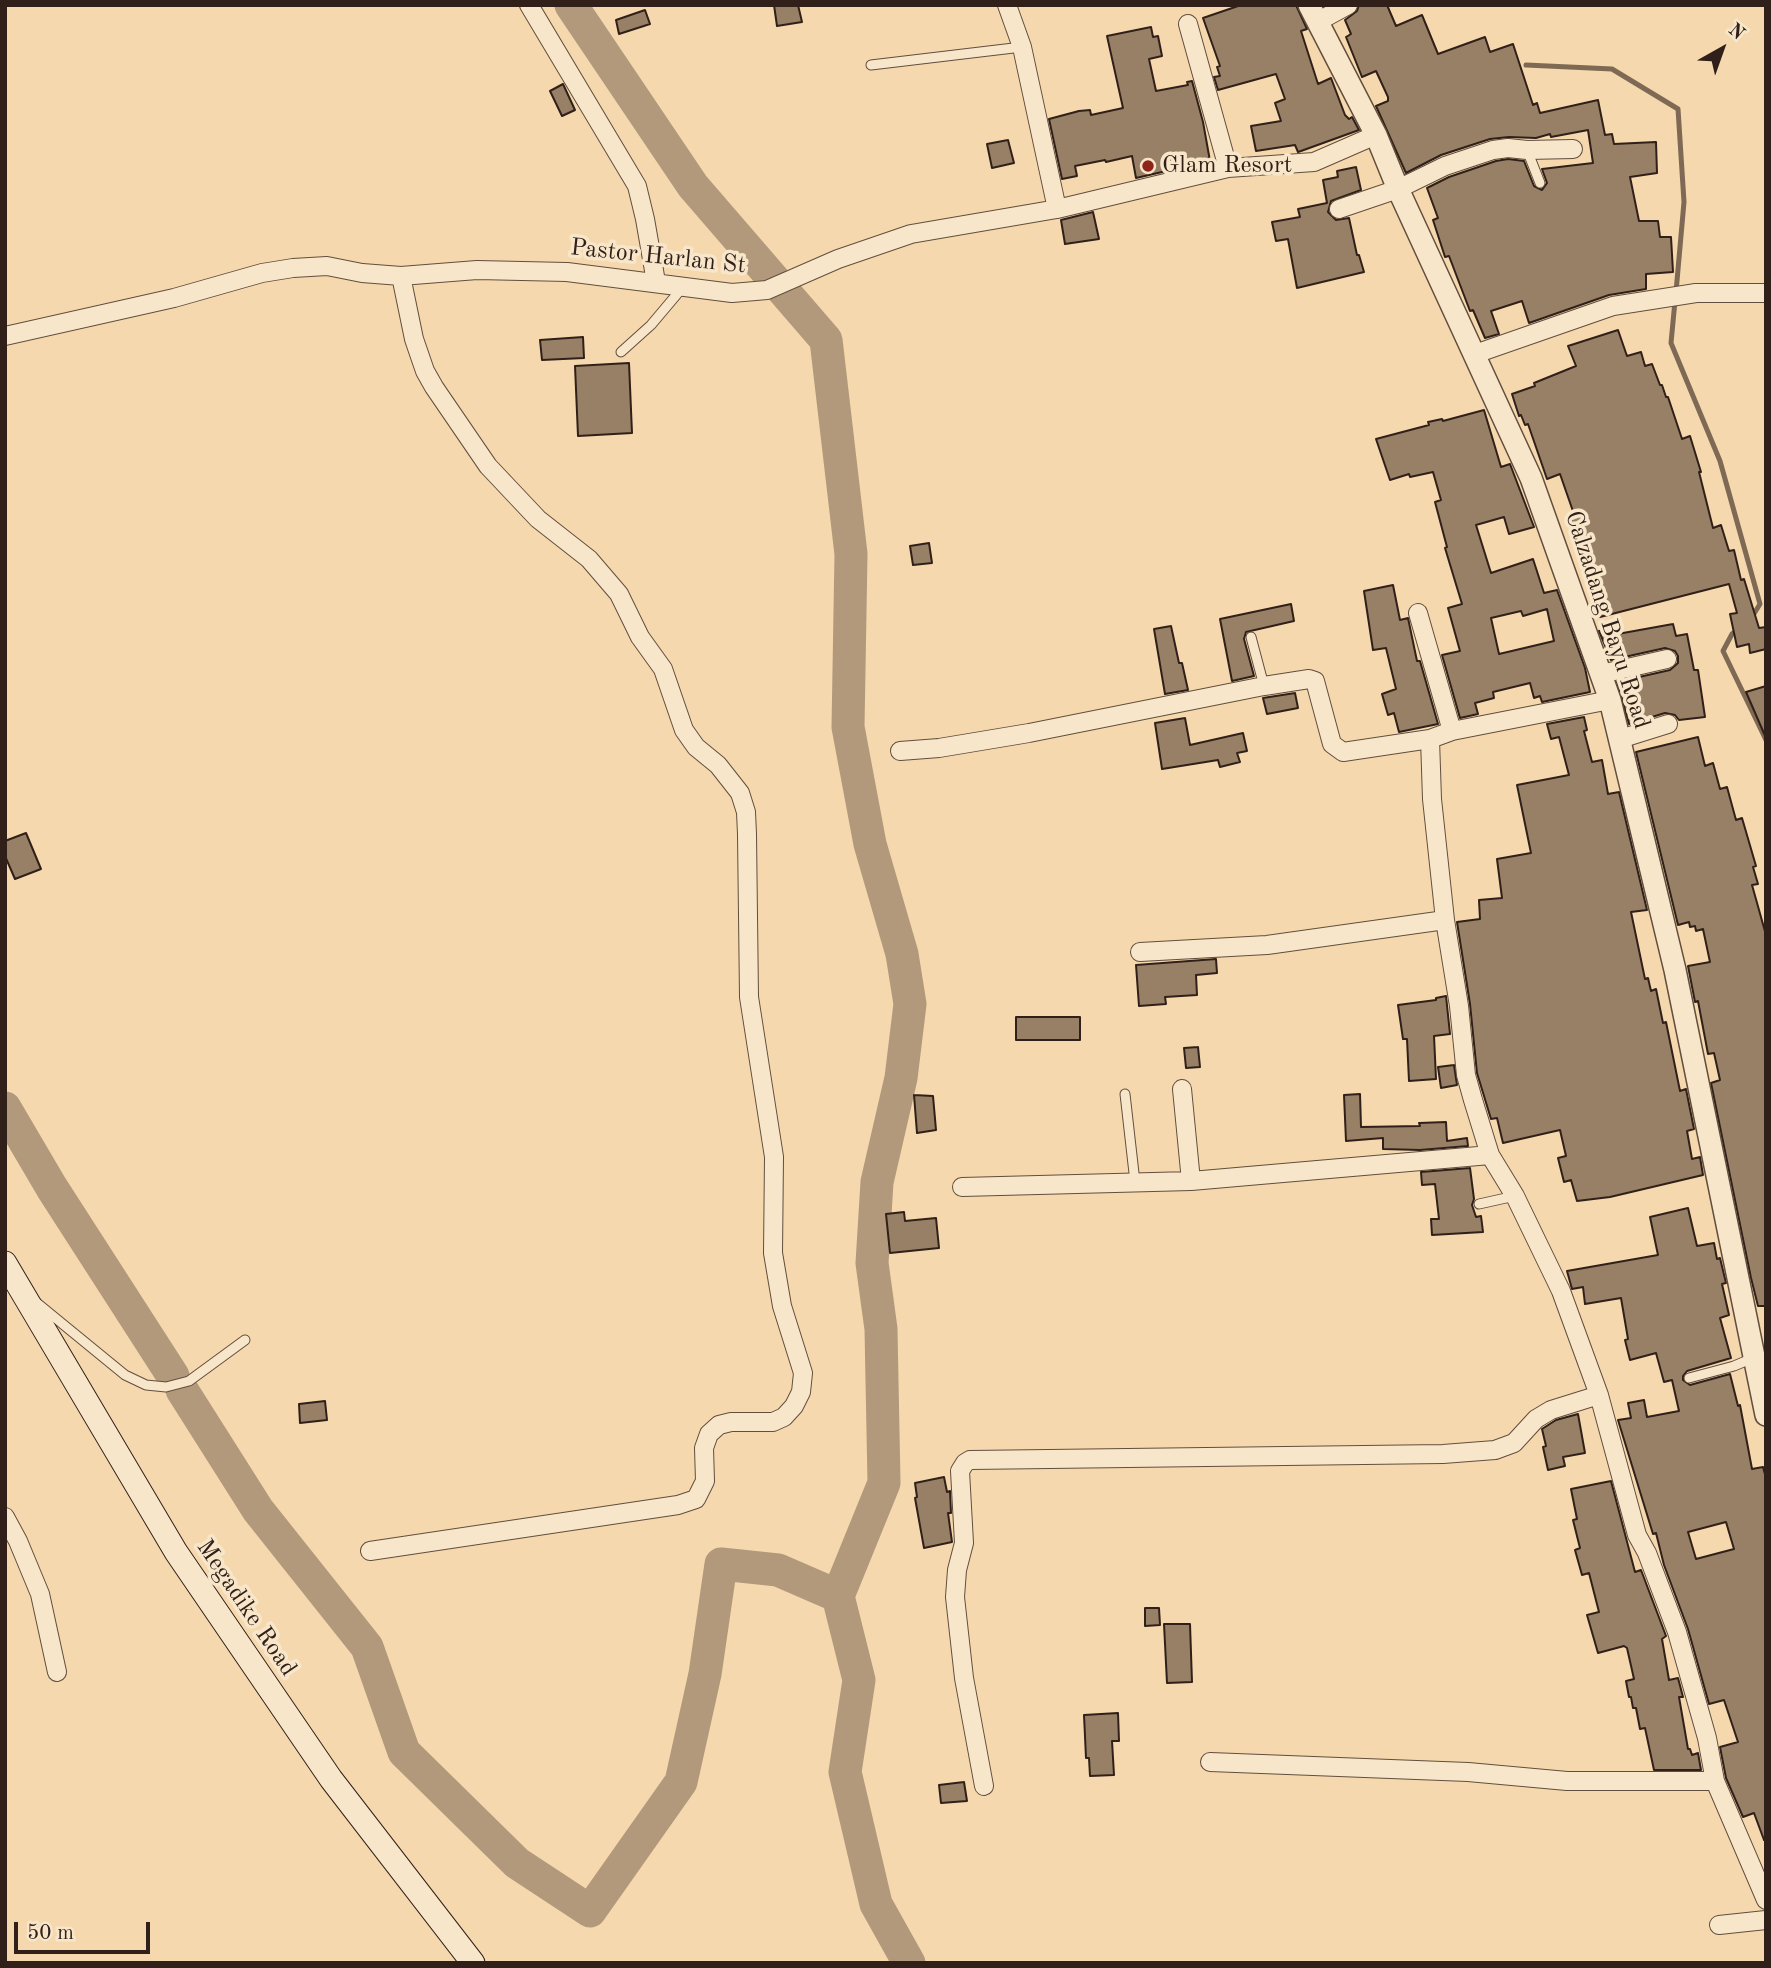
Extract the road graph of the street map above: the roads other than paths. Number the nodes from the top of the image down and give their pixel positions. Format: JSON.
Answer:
{"nodes":[{"id":1,"x":529,"y":5,"type":"edge"},
{"id":2,"x":1007,"y":5,"type":"edge"},
{"id":3,"x":1348,"y":5,"type":"edge"},
{"id":4,"x":1313,"y":13,"type":"edge"},
{"id":5,"x":1188,"y":24,"type":"dead end"},
{"id":6,"x":1022,"y":47,"type":"junction"},
{"id":7,"x":871,"y":65,"type":"dead end"},
{"id":8,"x":1376,"y":135,"type":"junction"},
{"id":9,"x":1573,"y":149,"type":"dead end"},
{"id":10,"x":1527,"y":150,"type":"junction"},
{"id":11,"x":1228,"y":168,"type":"junction"},
{"id":12,"x":1540,"y":183,"type":"dead end"},
{"id":13,"x":1398,"y":189,"type":"junction"},
{"id":14,"x":1057,"y":209,"type":"junction"},
{"id":15,"x":1339,"y":209,"type":"dead end"},
{"id":16,"x":401,"y":276,"type":"junction"},
{"id":17,"x":656,"y":282,"type":"junction"},
{"id":18,"x":683,"y":287,"type":"junction"},
{"id":19,"x":1766,"y":293,"type":"edge"},
{"id":20,"x":5,"y":336,"type":"edge"},
{"id":21,"x":621,"y":352,"type":"dead end"},
{"id":22,"x":1475,"y":354,"type":"junction"},
{"id":23,"x":1418,"y":613,"type":"dead end"},
{"id":24,"x":1251,"y":638,"type":"dead end"},
{"id":25,"x":1667,"y":659,"type":"dead end"},
{"id":26,"x":1601,"y":674,"type":"junction"},
{"id":27,"x":1264,"y":685,"type":"junction"},
{"id":28,"x":1610,"y":700,"type":"junction"},
{"id":29,"x":1668,"y":724,"type":"dead end"},
{"id":30,"x":1452,"y":731,"type":"junction"},
{"id":31,"x":1430,"y":739,"type":"junction"},
{"id":32,"x":1620,"y":739,"type":"junction"},
{"id":33,"x":900,"y":751,"type":"dead end"},
{"id":34,"x":1445,"y":920,"type":"junction"},
{"id":35,"x":1140,"y":952,"type":"dead end"},
{"id":36,"x":1182,"y":1089,"type":"dead end"},
{"id":37,"x":1125,"y":1094,"type":"dead end"},
{"id":38,"x":1490,"y":1155,"type":"junction"},
{"id":39,"x":1191,"y":1181,"type":"junction"},
{"id":40,"x":1135,"y":1182,"type":"junction"},
{"id":41,"x":962,"y":1187,"type":"dead end"},
{"id":42,"x":1515,"y":1196,"type":"junction"},
{"id":43,"x":1479,"y":1204,"type":"dead end"},
{"id":44,"x":5,"y":1264,"type":"edge"},
{"id":45,"x":20,"y":1288,"type":"junction"},
{"id":46,"x":245,"y":1340,"type":"dead end"},
{"id":47,"x":1753,"y":1358,"type":"junction"},
{"id":48,"x":1689,"y":1378,"type":"dead end"},
{"id":49,"x":1599,"y":1395,"type":"junction"},
{"id":50,"x":1766,"y":1415,"type":"edge"},
{"id":51,"x":5,"y":1517,"type":"edge"},
{"id":52,"x":370,"y":1551,"type":"dead end"},
{"id":53,"x":57,"y":1672,"type":"dead end"},
{"id":54,"x":1210,"y":1762,"type":"dead end"},
{"id":55,"x":1715,"y":1781,"type":"junction"},
{"id":56,"x":984,"y":1786,"type":"dead end"},
{"id":57,"x":1766,"y":1900,"type":"edge"},
{"id":58,"x":1766,"y":1920,"type":"edge"},
{"id":59,"x":1719,"y":1925,"type":"dead end"},
{"id":60,"x":473,"y":1963,"type":"edge"}],
"edges":[{"from":1,"to":17,"type":"street"},
{"from":2,"to":6,"type":"street"},
{"from":3,"to":4,"type":"street"},
{"from":4,"to":8,"type":"street","name":"Calzadang Bayu Road"},
{"from":5,"to":11,"type":"street"},
{"from":6,"to":7,"type":"lane"},
{"from":6,"to":14,"type":"street"},
{"from":8,"to":11,"type":"street","name":"Pastor Harlan St"},
{"from":8,"to":13,"type":"street","name":"Calzadang Bayu Road"},
{"from":9,"to":10,"type":"street"},
{"from":10,"to":12,"type":"lane"},
{"from":10,"to":13,"type":"street"},
{"from":11,"to":14,"type":"street","name":"Pastor Harlan St"},
{"from":13,"to":15,"type":"street"},
{"from":13,"to":22,"type":"street","name":"Calzadang Bayu Road"},
{"from":14,"to":18,"type":"street","name":"Pastor Harlan St"},
{"from":16,"to":17,"type":"street","name":"Pastor Harlan St"},
{"from":16,"to":20,"type":"street","name":"Pastor Harlan St"},
{"from":16,"to":52,"type":"street"},
{"from":17,"to":18,"type":"street","name":"Pastor Harlan St"},
{"from":18,"to":21,"type":"lane"},
{"from":19,"to":22,"type":"street"},
{"from":22,"to":26,"type":"street","name":"Calzadang Bayu Road"},
{"from":23,"to":30,"type":"street"},
{"from":24,"to":27,"type":"lane"},
{"from":25,"to":26,"type":"street"},
{"from":26,"to":28,"type":"street","name":"Calzadang Bayu Road"},
{"from":27,"to":31,"type":"street"},
{"from":27,"to":33,"type":"street"},
{"from":28,"to":30,"type":"street"},
{"from":28,"to":32,"type":"street","name":"Calzadang Bayu Road"},
{"from":29,"to":32,"type":"street"},
{"from":30,"to":31,"type":"street"},
{"from":31,"to":34,"type":"street"},
{"from":32,"to":47,"type":"street","name":"Calzadang Bayu Road"},
{"from":34,"to":35,"type":"street"},
{"from":34,"to":38,"type":"street"},
{"from":36,"to":39,"type":"street"},
{"from":37,"to":40,"type":"lane"},
{"from":38,"to":39,"type":"street"},
{"from":38,"to":42,"type":"street"},
{"from":39,"to":40,"type":"street"},
{"from":40,"to":41,"type":"street"},
{"from":42,"to":43,"type":"lane"},
{"from":42,"to":49,"type":"street"},
{"from":44,"to":45,"type":"main road","name":"Megadike Road"},
{"from":45,"to":46,"type":"lane"},
{"from":45,"to":60,"type":"main road","name":"Megadike Road"},
{"from":47,"to":48,"type":"lane"},
{"from":47,"to":50,"type":"street","name":"Calzadang Bayu Road"},
{"from":49,"to":55,"type":"street"},
{"from":49,"to":56,"type":"street"},
{"from":51,"to":53,"type":"street"},
{"from":54,"to":55,"type":"street"},
{"from":55,"to":57,"type":"street"},
{"from":58,"to":59,"type":"street"}]}
